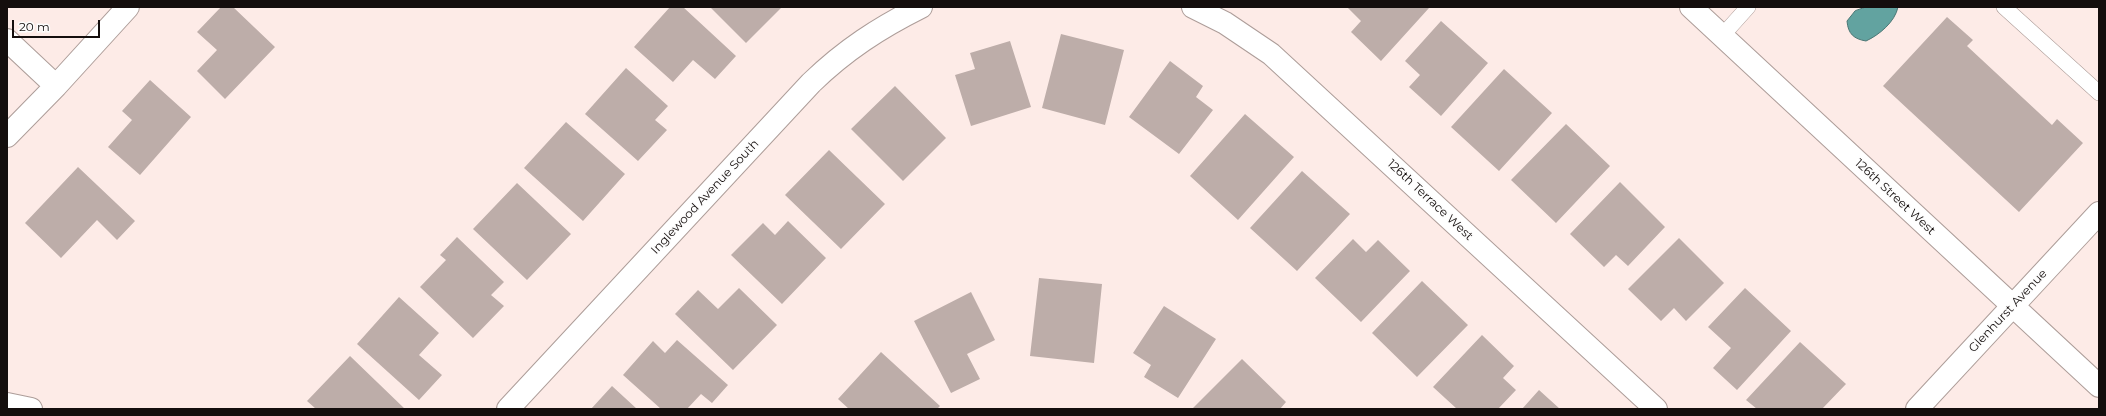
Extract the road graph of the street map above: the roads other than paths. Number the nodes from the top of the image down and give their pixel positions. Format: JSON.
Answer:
{"nodes":[{"id":1,"x":128,"y":7,"type":"edge"},
{"id":2,"x":921,"y":7,"type":"edge"},
{"id":3,"x":1193,"y":7,"type":"edge"},
{"id":4,"x":1691,"y":7,"type":"edge"},
{"id":5,"x":1748,"y":7,"type":"edge"},
{"id":6,"x":2004,"y":7,"type":"edge"},
{"id":7,"x":1722,"y":36,"type":"junction"},
{"id":8,"x":7,"y":40,"type":"edge"},
{"id":9,"x":56,"y":86,"type":"junction"},
{"id":10,"x":2099,"y":93,"type":"edge"},
{"id":11,"x":7,"y":136,"type":"edge"},
{"id":12,"x":2099,"y":213,"type":"edge"},
{"id":13,"x":2013,"y":306,"type":"junction"},
{"id":14,"x":2099,"y":386,"type":"edge"},
{"id":15,"x":7,"y":404,"type":"edge"},
{"id":16,"x":31,"y":409,"type":"edge"},
{"id":17,"x":508,"y":409,"type":"edge"},
{"id":18,"x":1656,"y":409,"type":"edge"},
{"id":19,"x":1917,"y":409,"type":"edge"}],
"edges":[{"from":1,"to":9,"type":"street"},
{"from":2,"to":17,"type":"street","name":"Inglewood Avenue South"},
{"from":3,"to":18,"type":"street","name":"126th Terrace West"},
{"from":4,"to":7,"type":"street","name":"126th Street West"},
{"from":5,"to":7,"type":"lane"},
{"from":6,"to":10,"type":"lane"},
{"from":7,"to":13,"type":"street","name":"126th Street West"},
{"from":8,"to":9,"type":"street"},
{"from":9,"to":11,"type":"street"},
{"from":12,"to":13,"type":"street","name":"Glenhurst Avenue"},
{"from":13,"to":14,"type":"street","name":"126th Street West"},
{"from":13,"to":19,"type":"street","name":"Glenhurst Avenue"},
{"from":15,"to":16,"type":"street"}]}
